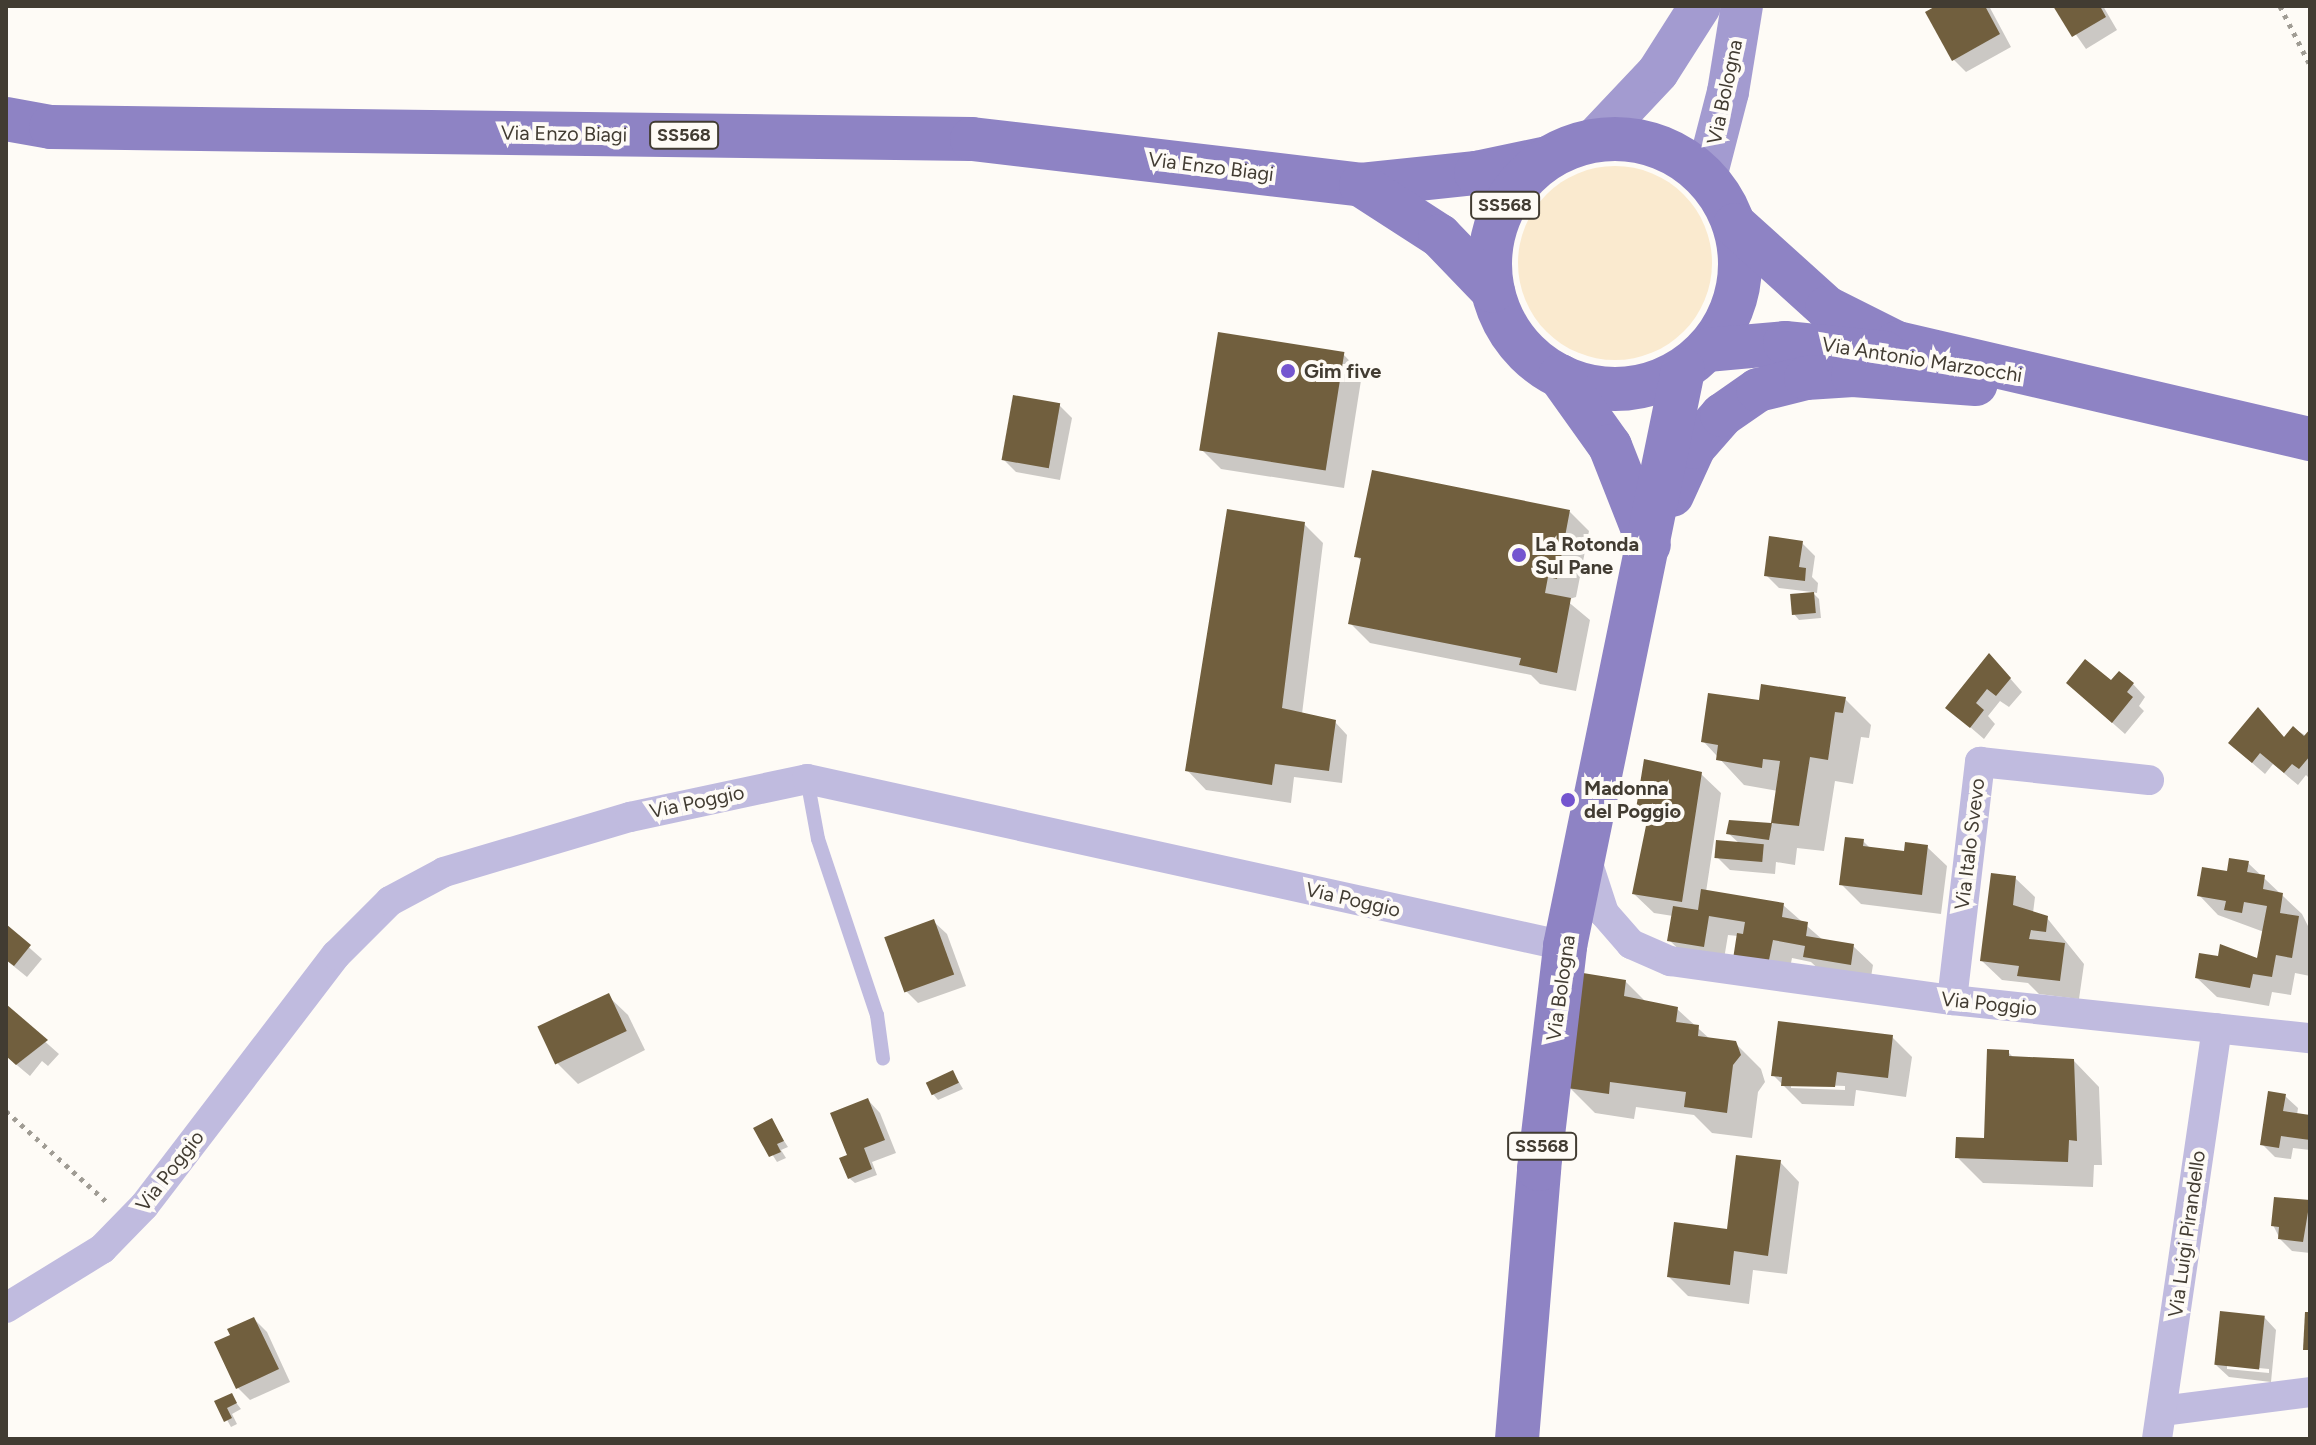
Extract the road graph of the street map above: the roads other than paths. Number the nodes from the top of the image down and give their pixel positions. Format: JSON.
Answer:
{"nodes":[{"id":1,"x":1700,"y":6,"type":"edge"},
{"id":2,"x":1742,"y":6,"type":"edge"},
{"id":3,"x":6,"y":119,"type":"edge"},
{"id":4,"x":1594,"y":140,"type":"junction"},
{"id":5,"x":1547,"y":158,"type":"junction"},
{"id":6,"x":1706,"y":177,"type":"junction"},
{"id":7,"x":1361,"y":185,"type":"junction"},
{"id":8,"x":1735,"y":225,"type":"junction"},
{"id":9,"x":1493,"y":291,"type":"junction"},
{"id":10,"x":1695,"y":360,"type":"junction"},
{"id":11,"x":1560,"y":376,"type":"junction"},
{"id":12,"x":2041,"y":378,"type":"junction"},
{"id":13,"x":2113,"y":393,"type":"junction"},
{"id":14,"x":2310,"y":439,"type":"edge"},
{"id":15,"x":1649,"y":545,"type":"junction"},
{"id":16,"x":807,"y":779,"type":"junction"},
{"id":17,"x":2149,"y":780,"type":"dead end"},
{"id":18,"x":1585,"y":855,"type":"junction"},
{"id":19,"x":1565,"y":946,"type":"junction"},
{"id":20,"x":1952,"y":1000,"type":"junction"},
{"id":21,"x":2217,"y":1028,"type":"junction"},
{"id":22,"x":2310,"y":1038,"type":"edge"},
{"id":23,"x":883,"y":1059,"type":"dead end"},
{"id":24,"x":6,"y":1308,"type":"edge"},
{"id":25,"x":2310,"y":1392,"type":"edge"},
{"id":26,"x":2159,"y":1425,"type":"edge"},
{"id":27,"x":1517,"y":1439,"type":"edge"}],
"edges":[{"from":1,"to":4,"type":"main road","name":"Via Bologna"},
{"from":2,"to":6,"type":"main road","name":"Via Bologna"},
{"from":3,"to":7,"type":"main road","name":"Via Enzo Biagi","number":"SS568"},
{"from":4,"to":5,"type":"main road","name":"Via Bologna","number":"SS568"},
{"from":4,"to":6,"type":"main road","name":"Via Bologna","number":"SS568"},
{"from":5,"to":7,"type":"main road","name":"Via Enzo Biagi","number":"SS568"},
{"from":5,"to":9,"type":"main road","name":"Via Bologna","number":"SS568"},
{"from":6,"to":8,"type":"main road","name":"Via Bologna","number":"SS568"},
{"from":7,"to":9,"type":"main road","name":"Via Enzo Biagi","number":"SS568"},
{"from":8,"to":10,"type":"main road","name":"Via Bologna","number":"SS568"},
{"from":8,"to":12,"type":"main road","name":"Via Antonio Marzocchi"},
{"from":9,"to":11,"type":"main road","name":"Via Bologna","number":"SS568"},
{"from":10,"to":11,"type":"main road","name":"Via Bologna","number":"SS568"},
{"from":10,"to":12,"type":"main road","name":"Via Antonio Marzocchi"},
{"from":10,"to":15,"type":"main road","name":"Via Bologna","number":"SS568"},
{"from":11,"to":15,"type":"main road","name":"Via Bologna","number":"SS568"},
{"from":12,"to":13,"type":"main road","name":"Via Antonio Marzocchi"},
{"from":13,"to":14,"type":"main road","name":"Via Antonio Marzocchi"},
{"from":13,"to":15,"type":"main road"},
{"from":15,"to":18,"type":"main road","name":"Via Bologna","number":"SS568"},
{"from":16,"to":19,"type":"street","name":"Via Poggio"},
{"from":16,"to":23,"type":"lane"},
{"from":16,"to":24,"type":"street","name":"Via Poggio"},
{"from":17,"to":20,"type":"street","name":"Via Italo Svevo"},
{"from":18,"to":19,"type":"main road","name":"Via Bologna","number":"SS568"},
{"from":18,"to":20,"type":"street","name":"Via Poggio"},
{"from":19,"to":27,"type":"main road","name":"Via Bologna","number":"SS568"},
{"from":20,"to":21,"type":"street","name":"Via Poggio"},
{"from":21,"to":22,"type":"street","name":"Via Poggio"},
{"from":21,"to":26,"type":"street","name":"Via Luigi Pirandello"},
{"from":25,"to":26,"type":"street"}]}
